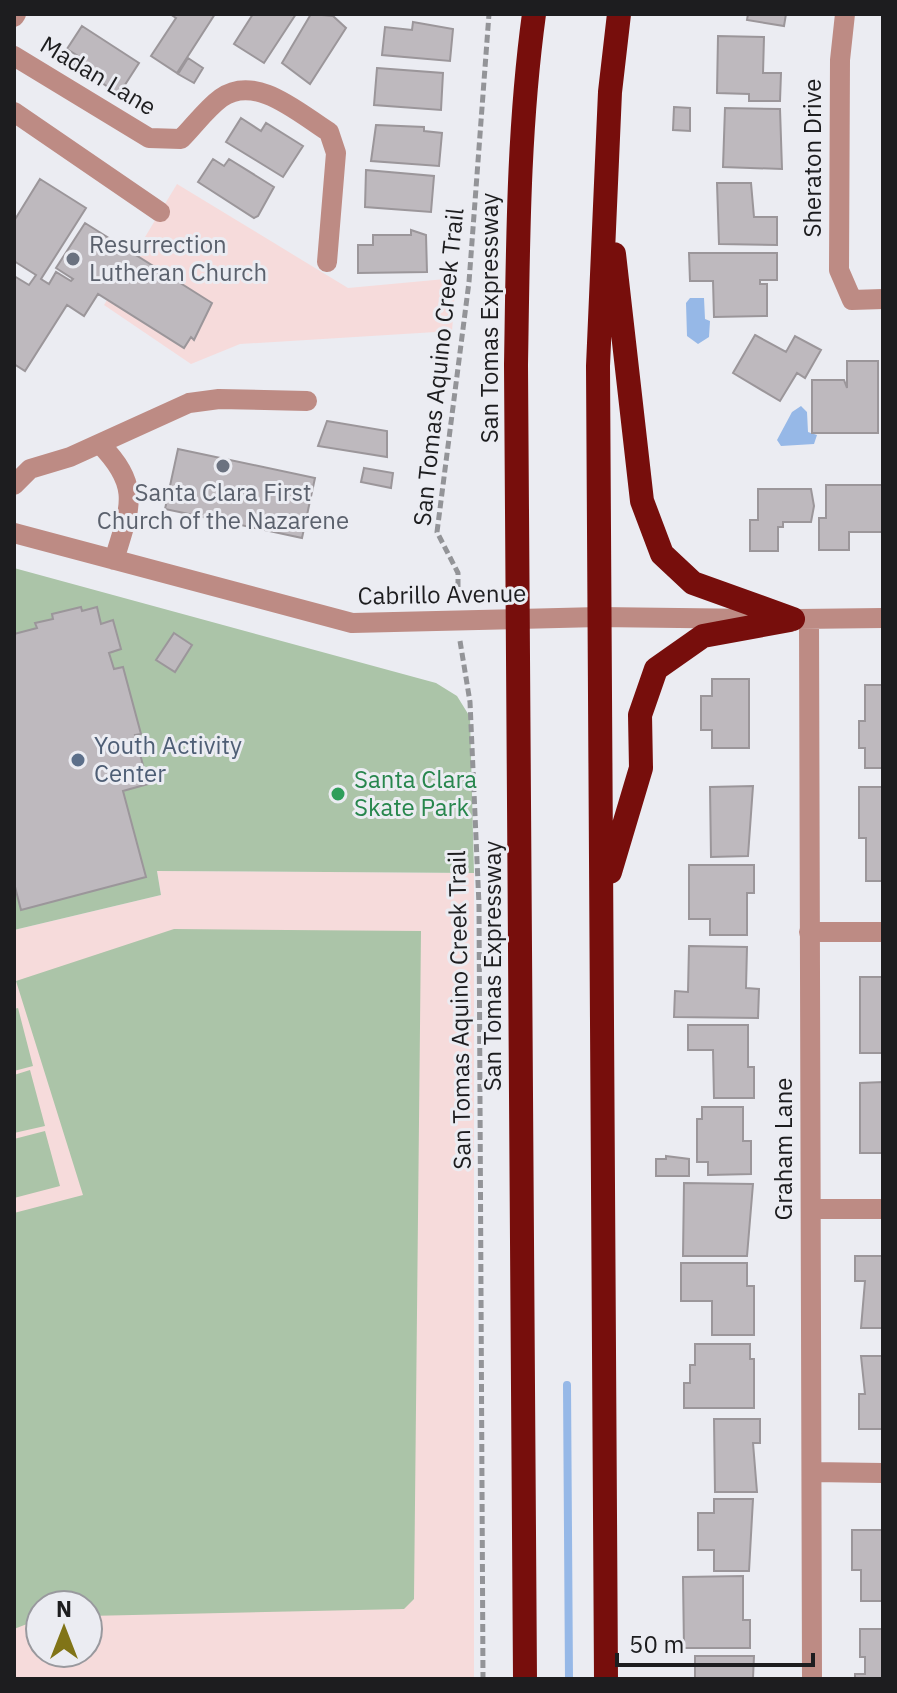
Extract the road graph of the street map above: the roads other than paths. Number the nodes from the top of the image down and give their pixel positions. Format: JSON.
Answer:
{"nodes":[{"id":1,"x":534,"y":14,"type":"edge"},
{"id":2,"x":619,"y":14,"type":"edge"},
{"id":3,"x":845,"y":14,"type":"edge"},
{"id":4,"x":14,"y":56,"type":"edge"},
{"id":5,"x":14,"y":112,"type":"edge"},
{"id":6,"x":605,"y":174,"type":"junction"},
{"id":7,"x":160,"y":212,"type":"dead end"},
{"id":8,"x":327,"y":262,"type":"dead end"},
{"id":9,"x":883,"y":299,"type":"edge"},
{"id":10,"x":307,"y":401,"type":"dead end"},
{"id":11,"x":100,"y":444,"type":"junction"},
{"id":12,"x":14,"y":485,"type":"edge"},
{"id":13,"x":14,"y":533,"type":"edge"},
{"id":14,"x":114,"y":560,"type":"junction"},
{"id":15,"x":599,"y":617,"type":"junction"},
{"id":16,"x":883,"y":618,"type":"edge"},
{"id":17,"x":801,"y":619,"type":"junction"},
{"id":18,"x":517,"y":621,"type":"junction"},
{"id":19,"x":602,"y":897,"type":"junction"},
{"id":20,"x":809,"y":932,"type":"junction"},
{"id":21,"x":883,"y":932,"type":"edge"},
{"id":22,"x":811,"y":1209,"type":"junction"},
{"id":23,"x":883,"y":1209,"type":"edge"},
{"id":24,"x":812,"y":1472,"type":"junction"},
{"id":25,"x":883,"y":1473,"type":"edge"},
{"id":26,"x":525,"y":1679,"type":"edge"},
{"id":27,"x":606,"y":1679,"type":"edge"},
{"id":28,"x":812,"y":1679,"type":"edge"}],
"edges":[{"from":1,"to":18,"type":"highway","name":"San Tomas Expressway"},
{"from":2,"to":6,"type":"highway"},
{"from":3,"to":9,"type":"street","name":"Sheraton Drive"},
{"from":4,"to":8,"type":"street","name":"Madan Lane"},
{"from":5,"to":7,"type":"street"},
{"from":6,"to":15,"type":"highway"},
{"from":6,"to":17,"type":"highway"},
{"from":10,"to":11,"type":"street"},
{"from":11,"to":12,"type":"street"},
{"from":11,"to":14,"type":"street"},
{"from":13,"to":14,"type":"street","name":"Cabrillo Avenue"},
{"from":14,"to":18,"type":"street","name":"Cabrillo Avenue"},
{"from":15,"to":17,"type":"street","name":"Cabrillo Avenue"},
{"from":15,"to":18,"type":"street","name":"Cabrillo Avenue"},
{"from":15,"to":19,"type":"highway"},
{"from":16,"to":17,"type":"street","name":"Cabrillo Avenue"},
{"from":17,"to":19,"type":"highway"},
{"from":17,"to":20,"type":"street","name":"Graham Lane"},
{"from":18,"to":26,"type":"highway","name":"San Tomas Expressway"},
{"from":19,"to":27,"type":"highway"},
{"from":20,"to":21,"type":"street"},
{"from":20,"to":22,"type":"street","name":"Graham Lane"},
{"from":22,"to":23,"type":"street"},
{"from":22,"to":24,"type":"street","name":"Graham Lane"},
{"from":24,"to":25,"type":"street"},
{"from":24,"to":28,"type":"street","name":"Graham Lane"}]}
